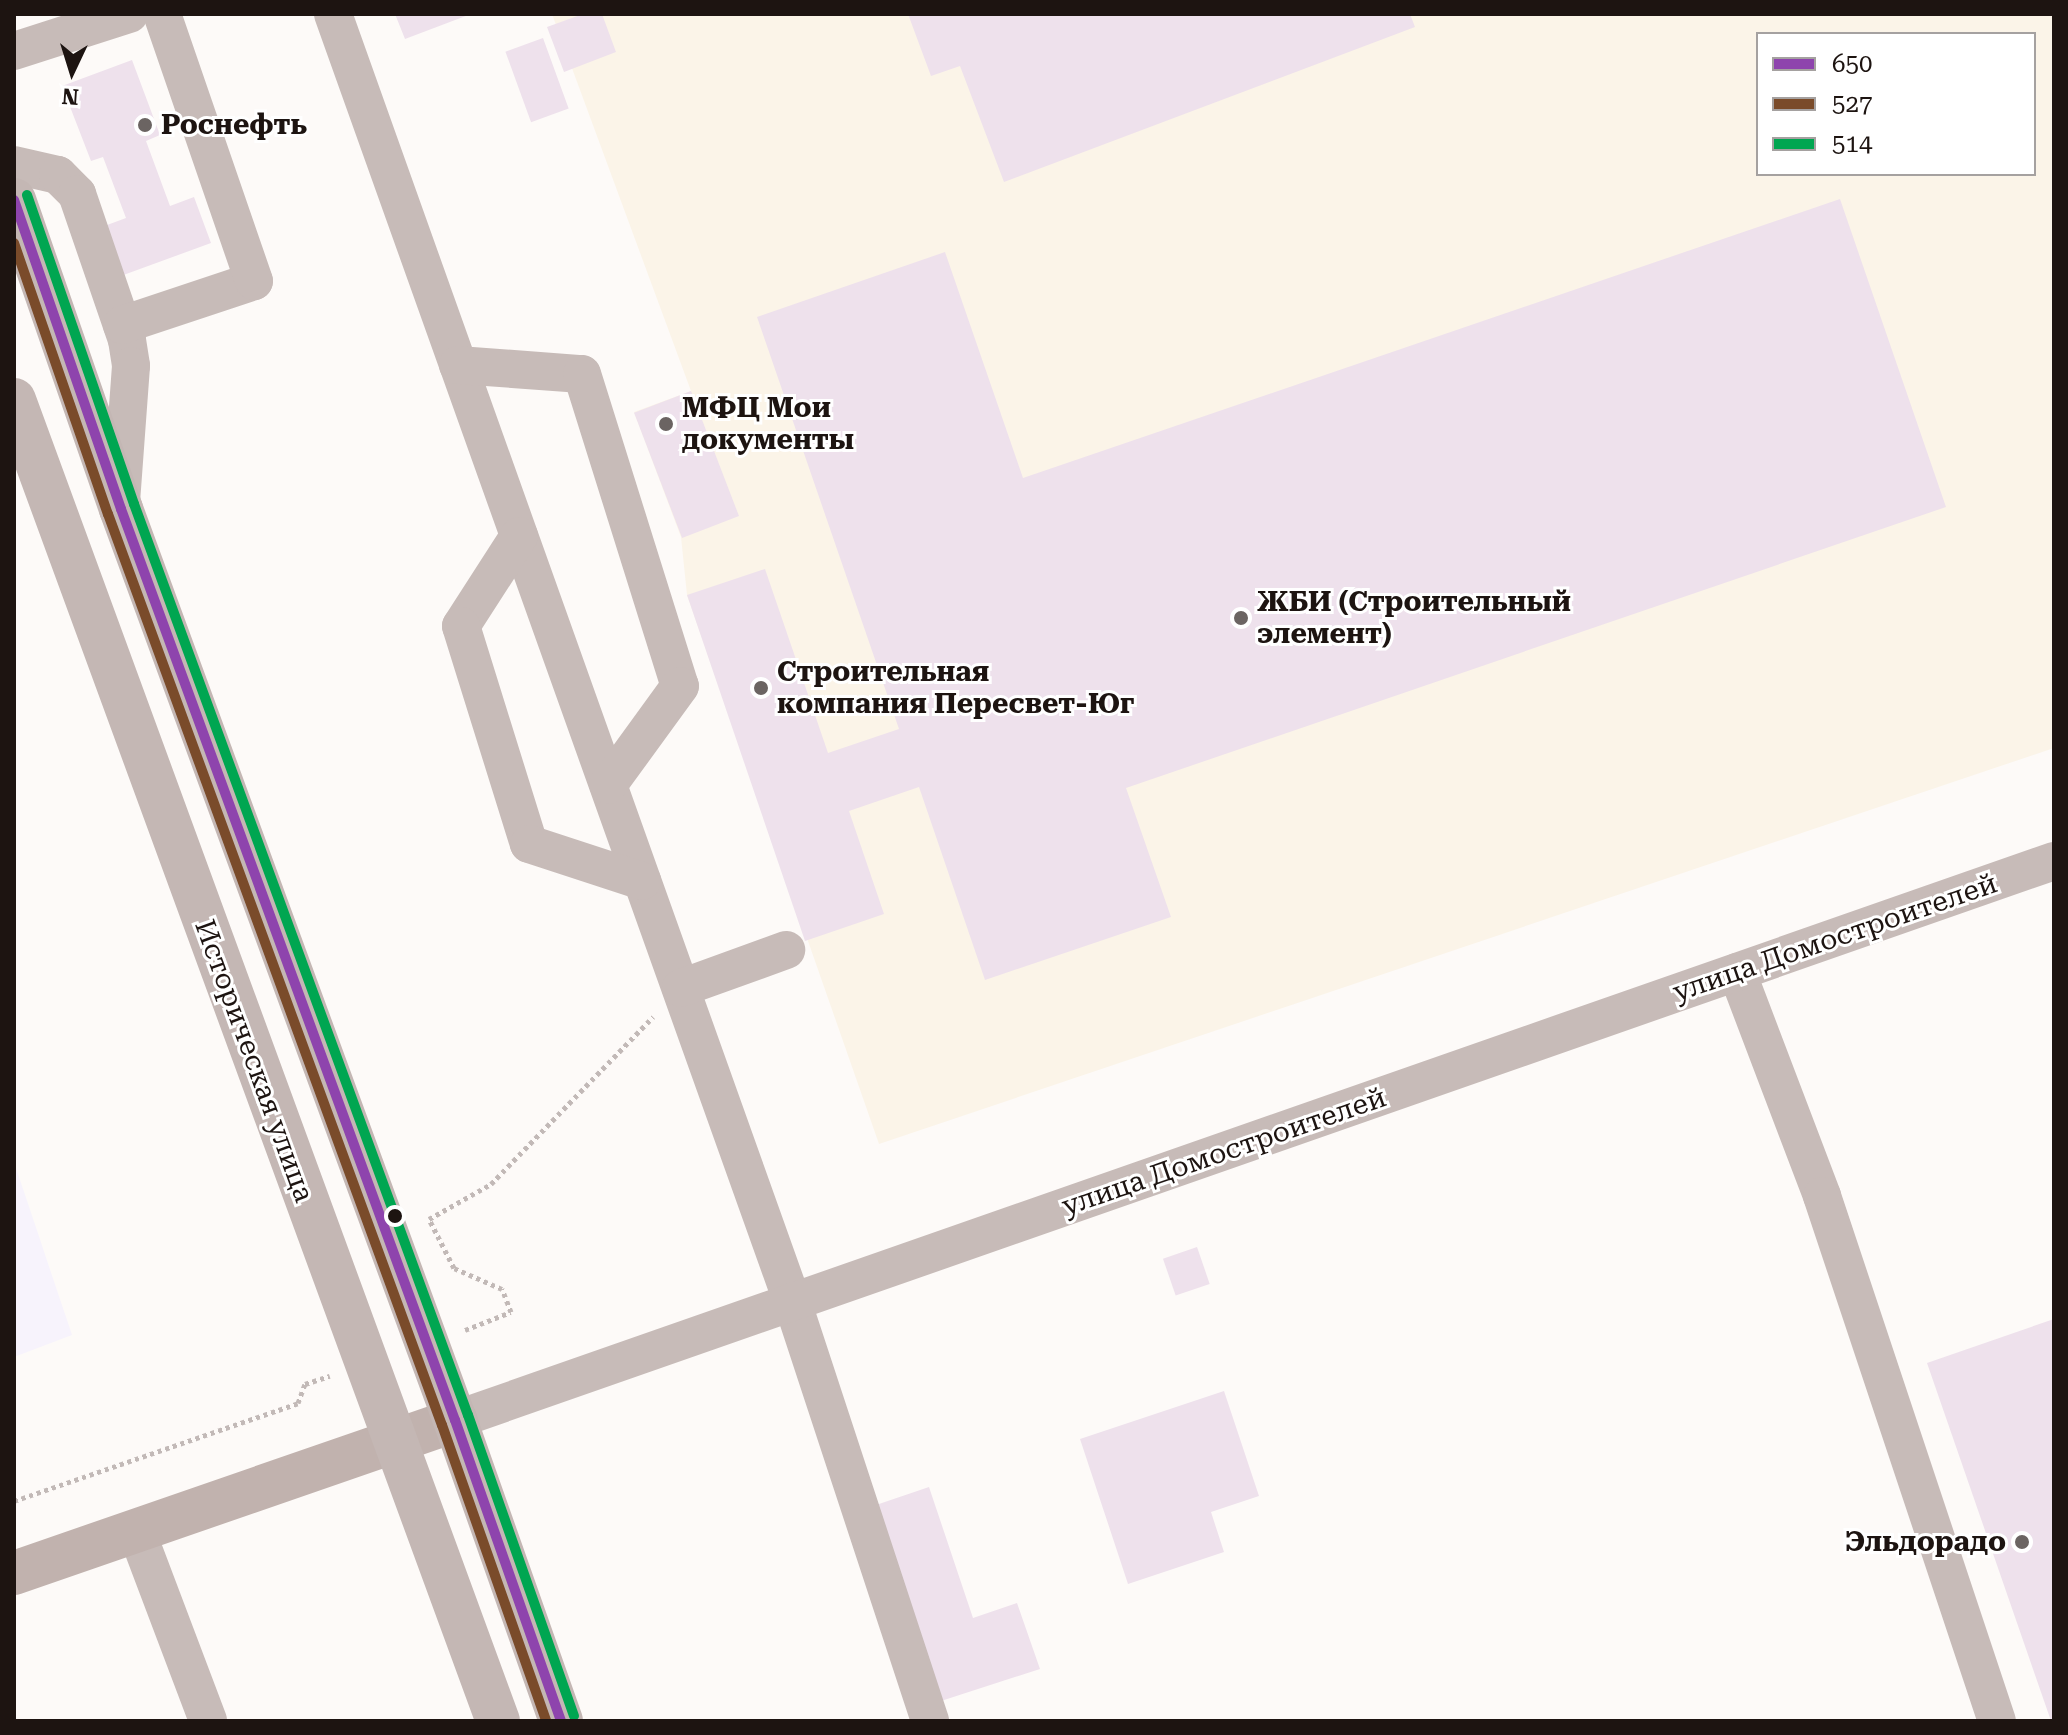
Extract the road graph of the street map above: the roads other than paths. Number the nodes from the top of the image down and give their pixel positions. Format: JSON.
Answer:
{"nodes":[{"id":1,"x":129,"y":14,"type":"edge"},
{"id":2,"x":162,"y":14,"type":"edge"},
{"id":3,"x":333,"y":14,"type":"edge"},
{"id":4,"x":14,"y":51,"type":"edge"},
{"id":5,"x":14,"y":165,"type":"edge"},
{"id":6,"x":14,"y":200,"type":"edge"},
{"id":7,"x":122,"y":325,"type":"junction"},
{"id":8,"x":458,"y":365,"type":"junction"},
{"id":9,"x":14,"y":400,"type":"edge"},
{"id":10,"x":121,"y":509,"type":"junction"},
{"id":11,"x":519,"y":536,"type":"junction"},
{"id":12,"x":608,"y":785,"type":"junction"},
{"id":13,"x":2054,"y":861,"type":"edge"},
{"id":14,"x":642,"y":881,"type":"junction"},
{"id":15,"x":786,"y":950,"type":"dead end"},
{"id":16,"x":1737,"y":972,"type":"junction"},
{"id":17,"x":681,"y":988,"type":"junction"},
{"id":18,"x":793,"y":1304,"type":"junction"},
{"id":19,"x":455,"y":1420,"type":"junction"},
{"id":20,"x":393,"y":1441,"type":"junction"},
{"id":21,"x":136,"y":1530,"type":"junction"},
{"id":22,"x":14,"y":1573,"type":"edge"},
{"id":23,"x":208,"y":1721,"type":"edge"},
{"id":24,"x":498,"y":1721,"type":"edge"},
{"id":25,"x":561,"y":1721,"type":"edge"},
{"id":26,"x":930,"y":1721,"type":"edge"},
{"id":27,"x":1997,"y":1721,"type":"edge"}],
"edges":[{"from":1,"to":4,"type":"street"},
{"from":2,"to":7,"type":"street"},
{"from":3,"to":8,"type":"street"},
{"from":5,"to":7,"type":"street"},
{"from":6,"to":10,"type":"highway"},
{"from":7,"to":10,"type":"street"},
{"from":8,"to":11,"type":"street"},
{"from":8,"to":12,"type":"street"},
{"from":9,"to":20,"type":"highway","name":"Историческая улица"},
{"from":10,"to":19,"type":"highway"},
{"from":11,"to":12,"type":"street"},
{"from":11,"to":14,"type":"street"},
{"from":12,"to":14,"type":"street"},
{"from":13,"to":16,"type":"street","name":"улица Домостроителей"},
{"from":14,"to":17,"type":"street"},
{"from":15,"to":17,"type":"street"},
{"from":16,"to":18,"type":"street","name":"улица Домостроителей"},
{"from":16,"to":27,"type":"street"},
{"from":17,"to":18,"type":"street"},
{"from":18,"to":19,"type":"street","name":"улица Домостроителей"},
{"from":18,"to":26,"type":"street"},
{"from":19,"to":20,"type":"main road","name":"улица Домостроителей"},
{"from":19,"to":25,"type":"highway"},
{"from":20,"to":21,"type":"main road","name":"улица Домостроителей"},
{"from":20,"to":24,"type":"highway","name":"Историческая улица"},
{"from":21,"to":22,"type":"main road","name":"улица Домостроителей"},
{"from":21,"to":23,"type":"street"}]}
